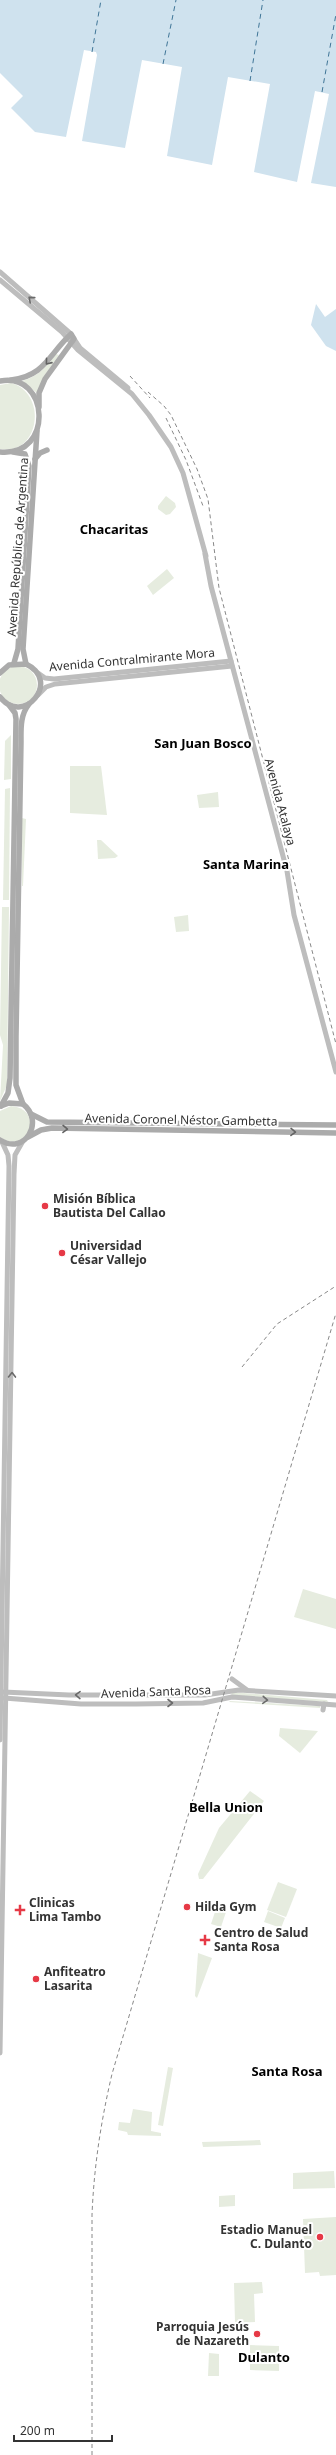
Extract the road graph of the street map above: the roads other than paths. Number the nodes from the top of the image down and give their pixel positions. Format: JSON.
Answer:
{"nodes":[{"id":1,"x":0,"y":272,"type":"edge"},
{"id":2,"x":0,"y":280,"type":"edge"},
{"id":3,"x":71,"y":338,"type":"junction"},
{"id":4,"x":0,"y":377,"type":"edge"},
{"id":5,"x":10,"y":380,"type":"junction"},
{"id":6,"x":0,"y":381,"type":"edge"},
{"id":7,"x":39,"y":407,"type":"junction"},
{"id":8,"x":37,"y":430,"type":"junction"},
{"id":9,"x":48,"y":450,"type":"dead end"},
{"id":10,"x":13,"y":452,"type":"junction"},
{"id":11,"x":1,"y":453,"type":"edge"},
{"id":12,"x":35,"y":459,"type":"junction"},
{"id":13,"x":14,"y":663,"type":"junction"},
{"id":14,"x":231,"y":663,"type":"junction"},
{"id":15,"x":26,"y":664,"type":"junction"},
{"id":16,"x":203,"y":666,"type":"junction"},
{"id":17,"x":0,"y":673,"type":"edge"},
{"id":18,"x":38,"y":673,"type":"junction"},
{"id":19,"x":38,"y":695,"type":"junction"},
{"id":20,"x":0,"y":697,"type":"edge"},
{"id":21,"x":29,"y":704,"type":"junction"},
{"id":22,"x":9,"y":705,"type":"junction"},
{"id":23,"x":336,"y":1072,"type":"edge"},
{"id":24,"x":22,"y":1104,"type":"junction"},
{"id":25,"x":0,"y":1107,"type":"edge"},
{"id":26,"x":31,"y":1114,"type":"junction"},
{"id":27,"x":336,"y":1125,"type":"edge"},
{"id":28,"x":336,"y":1133,"type":"edge"},
{"id":29,"x":26,"y":1139,"type":"junction"},
{"id":30,"x":1,"y":1141,"type":"edge"},
{"id":31,"x":12,"y":1174,"type":"junction"},
{"id":32,"x":232,"y":1679,"type":"dead end"},
{"id":33,"x":248,"y":1691,"type":"junction"},
{"id":34,"x":2,"y":1692,"type":"edge"},
{"id":35,"x":336,"y":1696,"type":"edge"},
{"id":36,"x":2,"y":1698,"type":"edge"},
{"id":37,"x":324,"y":1704,"type":"junction"},
{"id":38,"x":336,"y":1705,"type":"edge"},
{"id":39,"x":323,"y":1710,"type":"dead end"},
{"id":40,"x":0,"y":1740,"type":"edge"},
{"id":41,"x":0,"y":2053,"type":"edge"}],
"edges":[{"from":3,"to":1,"type":"main road","one_way":true},
{"from":2,"to":3,"type":"main road"},
{"from":3,"to":5,"type":"main road","one_way":true},
{"from":3,"to":7,"type":"main road","name":"Avenida República de Argentina"},
{"from":3,"to":14,"type":"main road","name":"Avenida Atalaya"},
{"from":4,"to":5,"type":"main road"},
{"from":5,"to":6,"type":"main road"},
{"from":5,"to":7,"type":"main road"},
{"from":7,"to":8,"type":"main road","name":"Avenida República de Argentina"},
{"from":8,"to":10,"type":"main road"},
{"from":8,"to":12,"type":"main road","name":"Avenida República de Argentina"},
{"from":9,"to":12,"type":"main road"},
{"from":10,"to":11,"type":"main road"},
{"from":10,"to":13,"type":"main road","name":"Avenida República de Argentina"},
{"from":12,"to":15,"type":"main road","name":"Avenida República de Argentina"},
{"from":13,"to":15,"type":"main road"},
{"from":13,"to":17,"type":"main road"},
{"from":14,"to":16,"type":"main road","name":"Avenida Contralmirante Mora"},
{"from":14,"to":23,"type":"main road","name":"Avenida Atalaya"},
{"from":15,"to":18,"type":"main road"},
{"from":16,"to":18,"type":"main road","name":"Avenida Contralmirante Mora"},
{"from":16,"to":19,"type":"main road","name":"Avenida Contralmirante Mora"},
{"from":18,"to":19,"type":"main road"},
{"from":19,"to":21,"type":"main road"},
{"from":20,"to":22,"type":"main road"},
{"from":21,"to":22,"type":"main road"},
{"from":21,"to":24,"type":"main road"},
{"from":22,"to":25,"type":"main road"},
{"from":24,"to":25,"type":"main road"},
{"from":24,"to":26,"type":"main road"},
{"from":26,"to":27,"type":"main road","name":"Avenida Coronel Néstor Gambetta"},
{"from":26,"to":29,"type":"main road"},
{"from":29,"to":28,"type":"main road","name":"Avenida Coronel Néstor Gambetta","one_way":true},
{"from":29,"to":30,"type":"main road","name":"Avenida Coronel Néstor Gambetta"},
{"from":29,"to":31,"type":"main road"},
{"from":30,"to":31,"type":"main road"},
{"from":31,"to":34,"type":"main road"},
{"from":32,"to":33,"type":"main road"},
{"from":33,"to":34,"type":"main road","name":"Avenida Santa Rosa","one_way":true},
{"from":33,"to":35,"type":"main road","name":"Avenida Santa Rosa"},
{"from":34,"to":36,"type":"main road"},
{"from":36,"to":37,"type":"main road","name":"Avenida Santa Rosa","one_way":true},
{"from":36,"to":40,"type":"main road"},
{"from":36,"to":41,"type":"main road"},
{"from":37,"to":38,"type":"main road","name":"Avenida Santa Rosa"},
{"from":37,"to":39,"type":"main road"}]}
